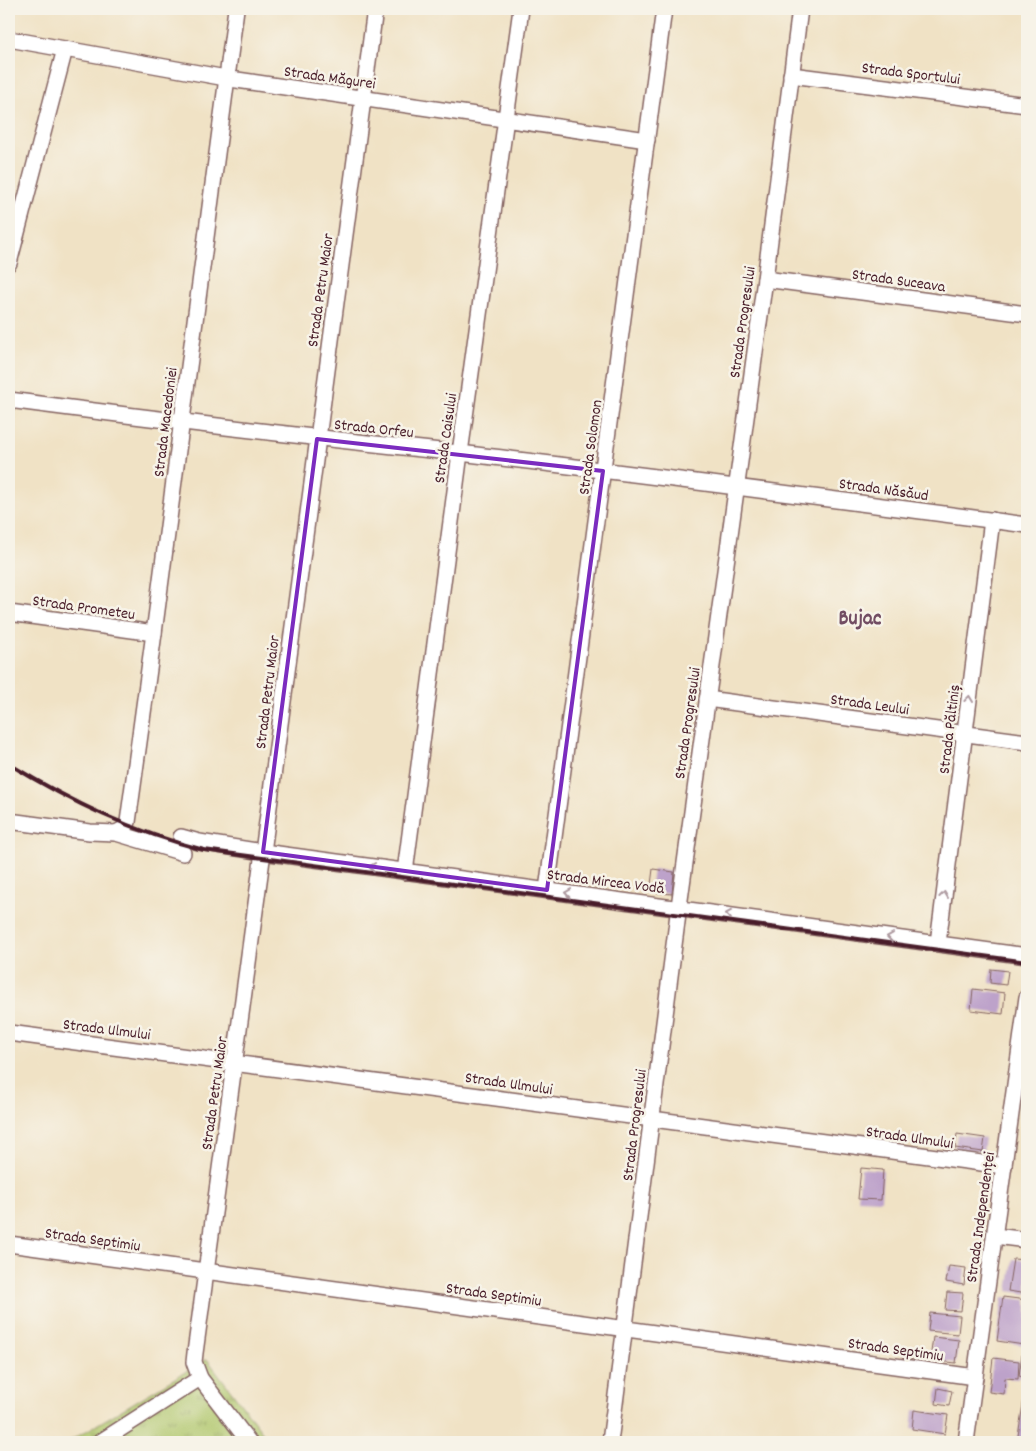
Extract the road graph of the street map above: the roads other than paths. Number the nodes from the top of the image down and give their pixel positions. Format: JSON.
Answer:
{"nodes":[{"id":1,"x":236,"y":9,"type":"edge"},
{"id":2,"x":374,"y":9,"type":"edge"},
{"id":3,"x":521,"y":9,"type":"edge"},
{"id":4,"x":664,"y":9,"type":"edge"},
{"id":5,"x":800,"y":9,"type":"edge"},
{"id":6,"x":9,"y":39,"type":"edge"},
{"id":7,"x":65,"y":49,"type":"junction"},
{"id":8,"x":791,"y":75,"type":"junction"},
{"id":9,"x":226,"y":78,"type":"junction"},
{"id":10,"x":362,"y":98,"type":"junction"},
{"id":11,"x":1027,"y":104,"type":"edge"},
{"id":12,"x":506,"y":120,"type":"junction"},
{"id":13,"x":647,"y":140,"type":"junction"},
{"id":14,"x":9,"y":262,"type":"edge"},
{"id":15,"x":765,"y":279,"type":"junction"},
{"id":16,"x":1027,"y":314,"type":"edge"},
{"id":17,"x":9,"y":400,"type":"edge"},
{"id":18,"x":181,"y":423,"type":"junction"},
{"id":19,"x":317,"y":439,"type":"junction"},
{"id":20,"x":460,"y":454,"type":"junction"},
{"id":21,"x":603,"y":470,"type":"junction"},
{"id":22,"x":736,"y":486,"type":"junction"},
{"id":23,"x":992,"y":520,"type":"junction"},
{"id":24,"x":1027,"y":525,"type":"edge"},
{"id":25,"x":9,"y":613,"type":"edge"},
{"id":26,"x":154,"y":633,"type":"junction"},
{"id":27,"x":708,"y":699,"type":"junction"},
{"id":28,"x":965,"y":734,"type":"junction"},
{"id":29,"x":1027,"y":742,"type":"edge"},
{"id":30,"x":9,"y":821,"type":"edge"},
{"id":31,"x":116,"y":834,"type":"junction"},
{"id":32,"x":181,"y":837,"type":"dead end"},
{"id":33,"x":263,"y":852,"type":"junction"},
{"id":34,"x":183,"y":853,"type":"dead end"},
{"id":35,"x":405,"y":872,"type":"junction"},
{"id":36,"x":547,"y":890,"type":"junction"},
{"id":37,"x":679,"y":908,"type":"junction"},
{"id":38,"x":938,"y":943,"type":"junction"},
{"id":39,"x":1027,"y":956,"type":"edge"},
{"id":40,"x":1027,"y":997,"type":"edge"},
{"id":41,"x":9,"y":1033,"type":"edge"},
{"id":42,"x":235,"y":1063,"type":"junction"},
{"id":43,"x":652,"y":1119,"type":"junction"},
{"id":44,"x":1004,"y":1166,"type":"junction"},
{"id":45,"x":994,"y":1236,"type":"junction"},
{"id":46,"x":1027,"y":1240,"type":"edge"},
{"id":47,"x":9,"y":1244,"type":"edge"},
{"id":48,"x":206,"y":1271,"type":"junction"},
{"id":49,"x":625,"y":1328,"type":"junction"},
{"id":50,"x":975,"y":1377,"type":"junction"},
{"id":51,"x":200,"y":1378,"type":"junction"},
{"id":52,"x":100,"y":1442,"type":"edge"},
{"id":53,"x":249,"y":1442,"type":"edge"},
{"id":54,"x":610,"y":1442,"type":"edge"},
{"id":55,"x":969,"y":1442,"type":"edge"}],
"edges":[{"from":1,"to":9,"type":"street","name":"Strada Macedoniei"},
{"from":2,"to":10,"type":"street","name":"Strada Petru Maior"},
{"from":3,"to":12,"type":"street","name":"Strada Caisului"},
{"from":4,"to":13,"type":"street","name":"Strada Solomon"},
{"from":5,"to":8,"type":"street","name":"Strada Progresului"},
{"from":6,"to":7,"type":"street","name":"Strada Măgurei"},
{"from":7,"to":9,"type":"street","name":"Strada Măgurei"},
{"from":7,"to":14,"type":"street"},
{"from":8,"to":11,"type":"street","name":"Strada Sportului"},
{"from":8,"to":15,"type":"street","name":"Strada Progresului"},
{"from":9,"to":10,"type":"street","name":"Strada Măgurei"},
{"from":9,"to":18,"type":"street","name":"Strada Macedoniei"},
{"from":10,"to":12,"type":"street","name":"Strada Măgurei"},
{"from":10,"to":19,"type":"street","name":"Strada Petru Maior"},
{"from":12,"to":13,"type":"street","name":"Strada Măgurei"},
{"from":12,"to":20,"type":"street","name":"Strada Caisului"},
{"from":13,"to":21,"type":"street","name":"Strada Solomon"},
{"from":15,"to":16,"type":"street","name":"Strada Suceava"},
{"from":15,"to":22,"type":"street","name":"Strada Progresului"},
{"from":17,"to":18,"type":"street","name":"Strada Orfeu"},
{"from":18,"to":19,"type":"street","name":"Strada Orfeu"},
{"from":18,"to":26,"type":"street","name":"Strada Macedoniei"},
{"from":19,"to":20,"type":"street","name":"Strada Orfeu"},
{"from":19,"to":33,"type":"street","name":"Strada Petru Maior"},
{"from":20,"to":21,"type":"street","name":"Strada Orfeu"},
{"from":20,"to":35,"type":"street","name":"Strada Caisului"},
{"from":21,"to":22,"type":"street","name":"Strada Orfeu"},
{"from":21,"to":36,"type":"street","name":"Strada Solomon"},
{"from":22,"to":23,"type":"street","name":"Strada Năsăud"},
{"from":22,"to":27,"type":"street","name":"Strada Progresului"},
{"from":23,"to":24,"type":"street","name":"Strada Năsăud"},
{"from":28,"to":23,"type":"street","name":"Strada Păltiniș","one_way":true},
{"from":25,"to":26,"type":"street","name":"Strada Prometeu"},
{"from":26,"to":31,"type":"street","name":"Strada Macedoniei"},
{"from":27,"to":28,"type":"street","name":"Strada Leului"},
{"from":27,"to":37,"type":"street","name":"Strada Progresului"},
{"from":28,"to":29,"type":"street","name":"Strada Leului"},
{"from":38,"to":28,"type":"street","name":"Strada Păltiniș","one_way":true},
{"from":30,"to":31,"type":"street"},
{"from":31,"to":34,"type":"street"},
{"from":32,"to":33,"type":"street","name":"Strada Mircea Vodă"},
{"from":35,"to":33,"type":"street","name":"Strada Mircea Vodă","one_way":true},
{"from":33,"to":42,"type":"street","name":"Strada Petru Maior"},
{"from":35,"to":36,"type":"street","name":"Strada Mircea Vodă"},
{"from":37,"to":36,"type":"street","name":"Strada Mircea Vodă","one_way":true},
{"from":38,"to":37,"type":"street","name":"Strada Mircea Vodă","one_way":true},
{"from":37,"to":43,"type":"street","name":"Strada Progresului"},
{"from":38,"to":39,"type":"street","name":"Strada Mircea Vodă"},
{"from":40,"to":44,"type":"street","name":"Strada Independenței"},
{"from":41,"to":42,"type":"street","name":"Strada Ulmului"},
{"from":42,"to":43,"type":"street","name":"Strada Ulmului"},
{"from":42,"to":48,"type":"street","name":"Strada Petru Maior"},
{"from":43,"to":44,"type":"street","name":"Strada Ulmului"},
{"from":43,"to":49,"type":"street","name":"Strada Progresului"},
{"from":44,"to":45,"type":"street","name":"Strada Independenței"},
{"from":45,"to":46,"type":"street"},
{"from":45,"to":50,"type":"street","name":"Strada Independenței"},
{"from":47,"to":48,"type":"street","name":"Strada Septimiu"},
{"from":48,"to":49,"type":"street","name":"Strada Septimiu"},
{"from":48,"to":51,"type":"street","name":"Strada Petru Maior"},
{"from":49,"to":50,"type":"street","name":"Strada Septimiu"},
{"from":49,"to":54,"type":"street","name":"Strada Progresului"},
{"from":50,"to":55,"type":"street","name":"Strada Independenței"},
{"from":51,"to":52,"type":"street"},
{"from":51,"to":53,"type":"street"}]}
